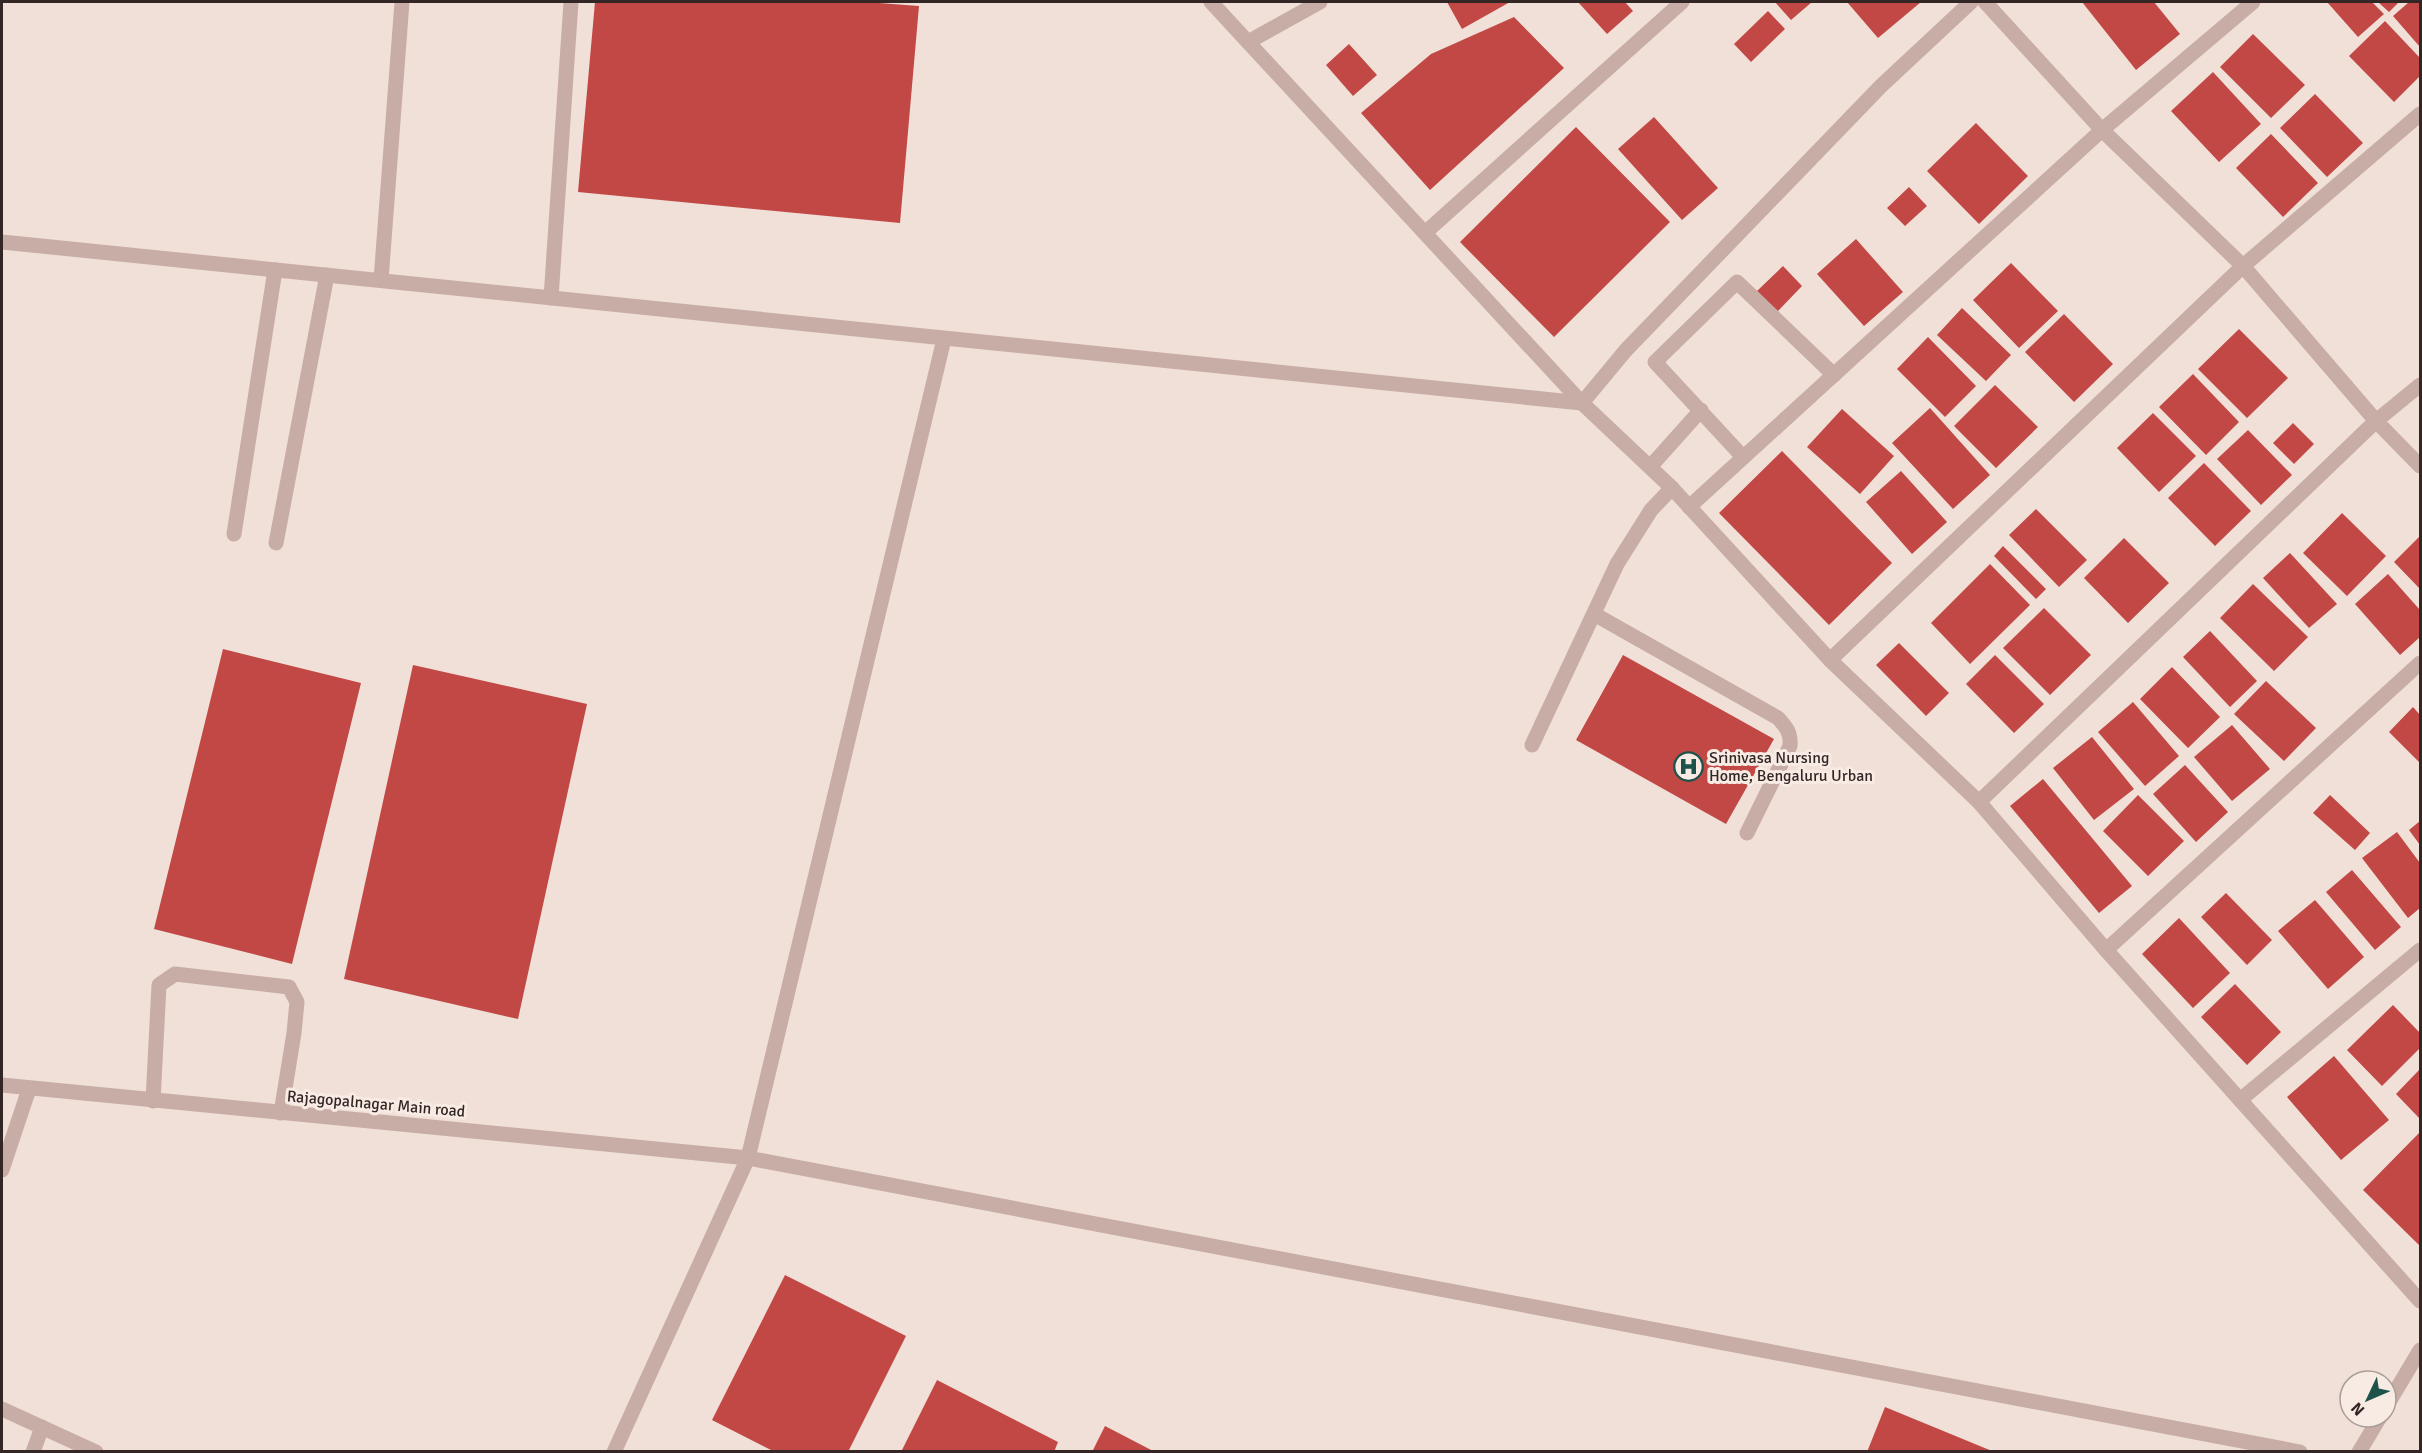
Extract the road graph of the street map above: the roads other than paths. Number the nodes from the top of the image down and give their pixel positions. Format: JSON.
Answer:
{"nodes":[{"id":1,"x":402,"y":2,"type":"edge"},
{"id":2,"x":571,"y":2,"type":"edge"},
{"id":3,"x":1211,"y":2,"type":"edge"},
{"id":4,"x":1320,"y":2,"type":"edge"},
{"id":5,"x":1682,"y":2,"type":"edge"},
{"id":6,"x":1971,"y":2,"type":"edge"},
{"id":7,"x":1985,"y":2,"type":"edge"},
{"id":8,"x":2253,"y":2,"type":"edge"},
{"id":9,"x":1248,"y":42,"type":"junction"},
{"id":10,"x":2421,"y":114,"type":"edge"},
{"id":11,"x":2102,"y":130,"type":"junction"},
{"id":12,"x":1426,"y":232,"type":"junction"},
{"id":13,"x":2,"y":242,"type":"edge"},
{"id":14,"x":2243,"y":266,"type":"junction"},
{"id":15,"x":275,"y":270,"type":"junction"},
{"id":16,"x":327,"y":275,"type":"junction"},
{"id":17,"x":381,"y":280,"type":"junction"},
{"id":18,"x":551,"y":298,"type":"junction"},
{"id":19,"x":944,"y":339,"type":"junction"},
{"id":20,"x":1834,"y":375,"type":"junction"},
{"id":21,"x":2421,"y":385,"type":"edge"},
{"id":22,"x":1582,"y":403,"type":"junction"},
{"id":23,"x":1701,"y":410,"type":"junction"},
{"id":24,"x":2376,"y":421,"type":"junction"},
{"id":25,"x":1743,"y":457,"type":"junction"},
{"id":26,"x":2421,"y":466,"type":"edge"},
{"id":27,"x":1650,"y":467,"type":"junction"},
{"id":28,"x":1672,"y":488,"type":"junction"},
{"id":29,"x":1689,"y":507,"type":"junction"},
{"id":30,"x":234,"y":534,"type":"dead end"},
{"id":31,"x":276,"y":543,"type":"dead end"},
{"id":32,"x":1593,"y":614,"type":"junction"},
{"id":33,"x":1830,"y":660,"type":"junction"},
{"id":34,"x":2421,"y":663,"type":"edge"},
{"id":35,"x":1532,"y":746,"type":"dead end"},
{"id":36,"x":1979,"y":802,"type":"junction"},
{"id":37,"x":1747,"y":833,"type":"dead end"},
{"id":38,"x":2106,"y":950,"type":"junction"},
{"id":39,"x":2421,"y":950,"type":"edge"},
{"id":40,"x":2,"y":1086,"type":"edge"},
{"id":41,"x":29,"y":1089,"type":"junction"},
{"id":42,"x":2240,"y":1100,"type":"junction"},
{"id":43,"x":153,"y":1101,"type":"junction"},
{"id":44,"x":281,"y":1113,"type":"junction"},
{"id":45,"x":748,"y":1158,"type":"junction"},
{"id":46,"x":2,"y":1170,"type":"edge"},
{"id":47,"x":2421,"y":1301,"type":"edge"},
{"id":48,"x":2421,"y":1350,"type":"edge"},
{"id":49,"x":2398,"y":1387,"type":"edge"},
{"id":50,"x":2,"y":1409,"type":"edge"},
{"id":51,"x":42,"y":1427,"type":"junction"},
{"id":52,"x":2373,"y":1429,"type":"edge"},
{"id":53,"x":33,"y":1452,"type":"edge"},
{"id":54,"x":96,"y":1452,"type":"edge"},
{"id":55,"x":614,"y":1452,"type":"edge"},
{"id":56,"x":2300,"y":1452,"type":"edge"},
{"id":57,"x":2360,"y":1452,"type":"edge"}],
"edges":[{"from":1,"to":17,"type":"street"},
{"from":2,"to":18,"type":"street"},
{"from":3,"to":9,"type":"street"},
{"from":4,"to":9,"type":"street"},
{"from":5,"to":12,"type":"street"},
{"from":6,"to":22,"type":"street"},
{"from":7,"to":11,"type":"street"},
{"from":8,"to":11,"type":"street"},
{"from":9,"to":12,"type":"street"},
{"from":10,"to":14,"type":"street"},
{"from":11,"to":14,"type":"street"},
{"from":11,"to":20,"type":"street"},
{"from":12,"to":22,"type":"street"},
{"from":13,"to":15,"type":"street"},
{"from":14,"to":24,"type":"street"},
{"from":14,"to":33,"type":"street"},
{"from":15,"to":16,"type":"street"},
{"from":15,"to":30,"type":"street"},
{"from":16,"to":17,"type":"street"},
{"from":16,"to":31,"type":"street"},
{"from":17,"to":18,"type":"street"},
{"from":18,"to":19,"type":"street"},
{"from":19,"to":22,"type":"street"},
{"from":19,"to":45,"type":"street"},
{"from":20,"to":23,"type":"street"},
{"from":20,"to":25,"type":"street"},
{"from":21,"to":24,"type":"street"},
{"from":22,"to":27,"type":"street"},
{"from":23,"to":25,"type":"street"},
{"from":23,"to":27,"type":"street"},
{"from":24,"to":26,"type":"street"},
{"from":24,"to":36,"type":"street"},
{"from":25,"to":29,"type":"street"},
{"from":27,"to":28,"type":"street"},
{"from":28,"to":29,"type":"street"},
{"from":28,"to":32,"type":"street"},
{"from":29,"to":33,"type":"street"},
{"from":32,"to":35,"type":"street"},
{"from":32,"to":37,"type":"street"},
{"from":33,"to":36,"type":"street"},
{"from":34,"to":38,"type":"street"},
{"from":36,"to":38,"type":"street"},
{"from":38,"to":42,"type":"street"},
{"from":39,"to":42,"type":"street"},
{"from":40,"to":41,"type":"street","name":"Rajagopalnagar Main road"},
{"from":41,"to":43,"type":"street","name":"Rajagopalnagar Main road"},
{"from":41,"to":46,"type":"street"},
{"from":42,"to":47,"type":"street"},
{"from":43,"to":44,"type":"street","name":"Rajagopalnagar Main road"},
{"from":43,"to":44,"type":"street"},
{"from":44,"to":45,"type":"street","name":"Rajagopalnagar Main road"},
{"from":45,"to":55,"type":"street"},
{"from":45,"to":56,"type":"street","name":"Rajagopalnagar Main road"},
{"from":48,"to":49,"type":"street"},
{"from":50,"to":51,"type":"street"},
{"from":51,"to":53,"type":"street"},
{"from":51,"to":54,"type":"street"},
{"from":52,"to":57,"type":"street"}]}
